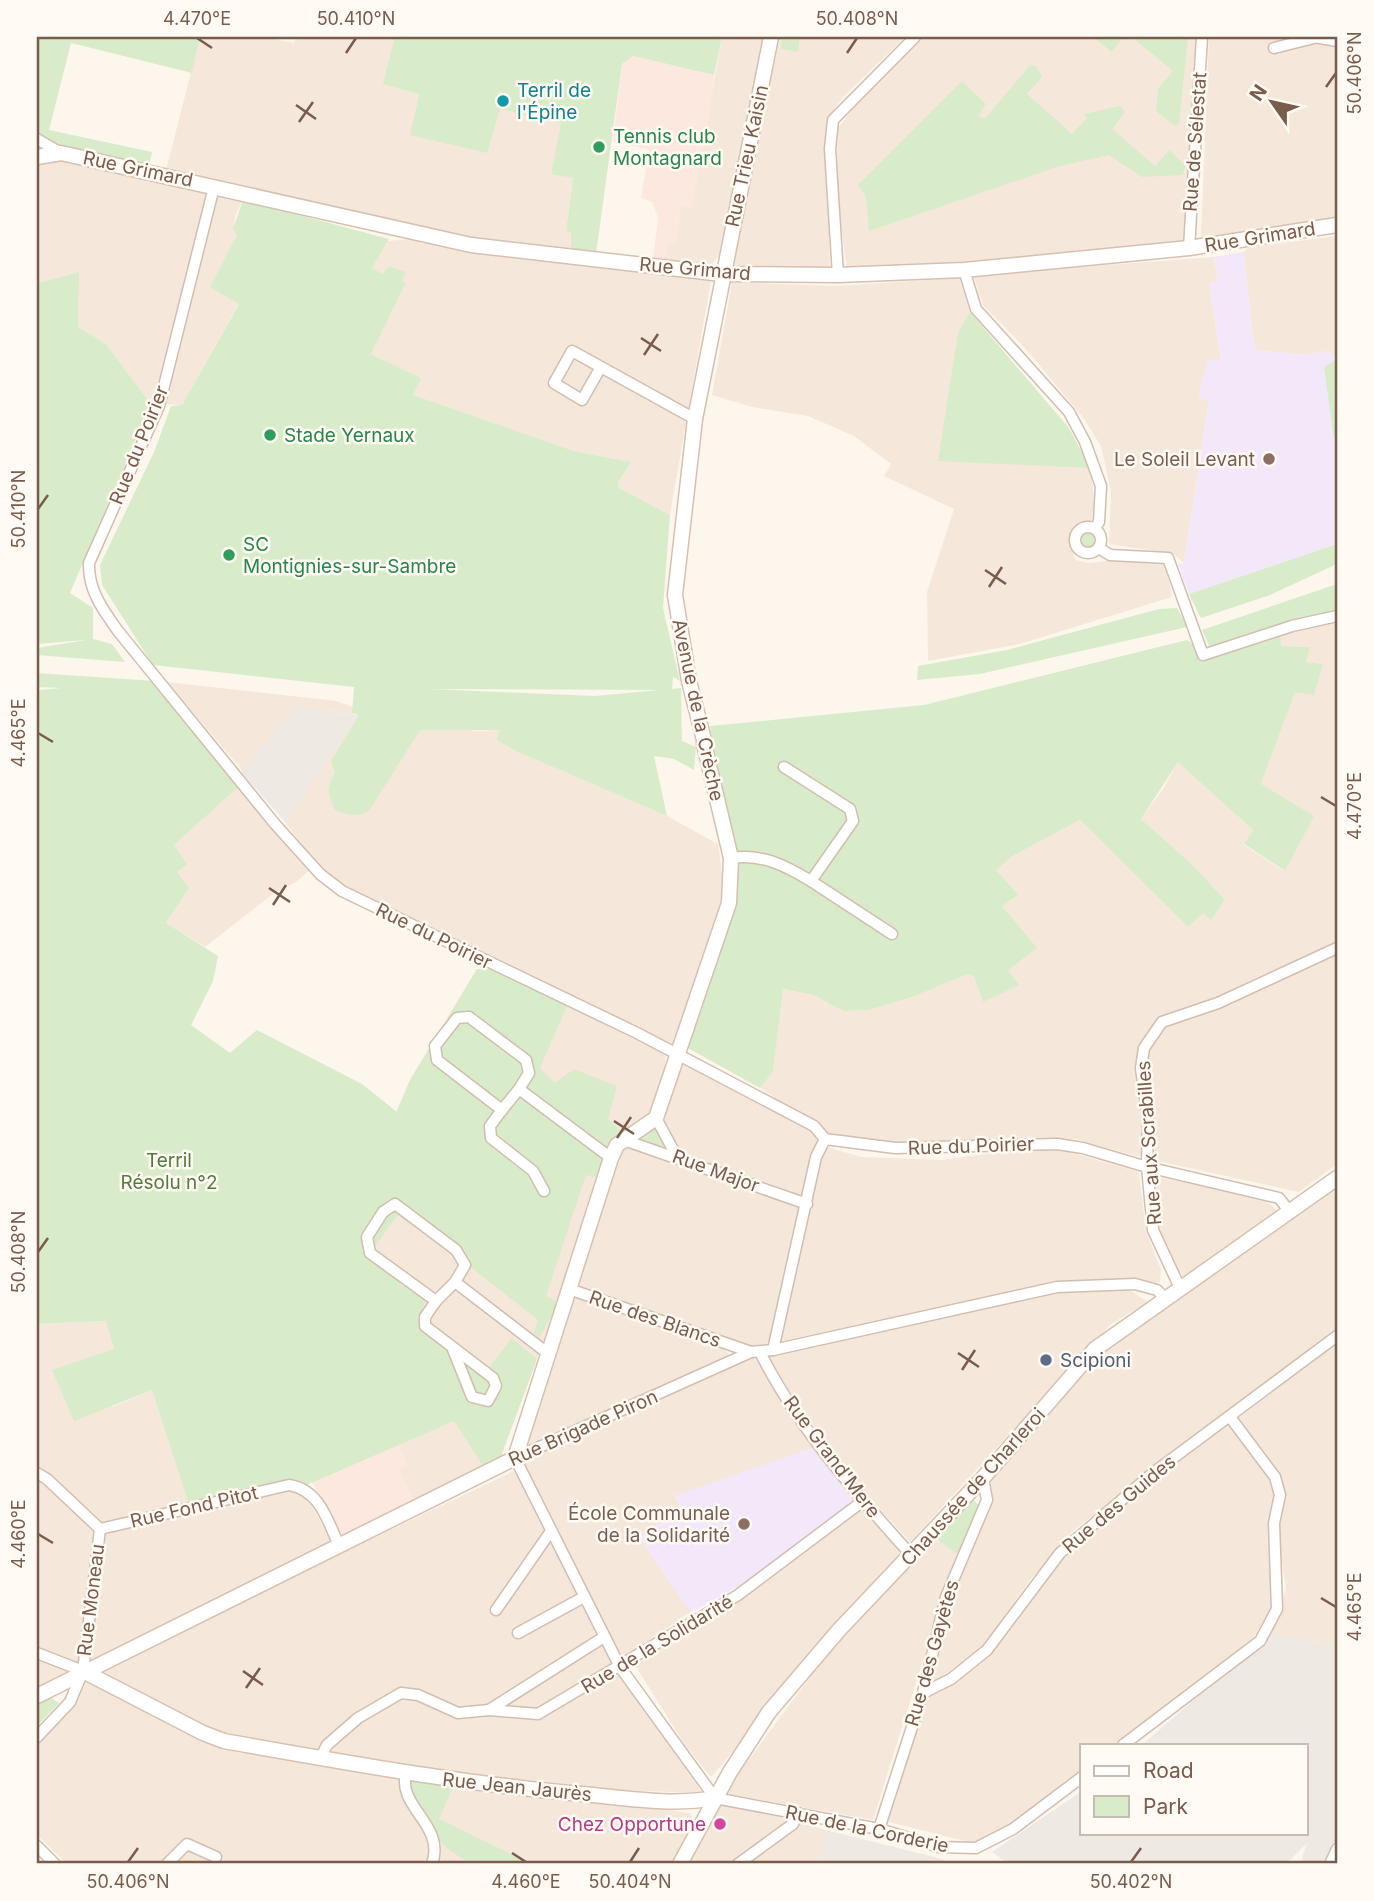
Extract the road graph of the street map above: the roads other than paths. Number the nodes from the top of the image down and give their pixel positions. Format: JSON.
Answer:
{"nodes":[{"id":1,"x":771,"y":37,"type":"edge"},
{"id":2,"x":915,"y":37,"type":"edge"},
{"id":3,"x":1202,"y":37,"type":"edge"},
{"id":4,"x":1314,"y":37,"type":"edge"},
{"id":5,"x":1337,"y":41,"type":"edge"},
{"id":6,"x":1274,"y":48,"type":"dead end"},
{"id":7,"x":37,"y":139,"type":"edge"},
{"id":8,"x":61,"y":153,"type":"junction"},
{"id":9,"x":37,"y":157,"type":"edge"},
{"id":10,"x":214,"y":187,"type":"junction"},
{"id":11,"x":1337,"y":225,"type":"edge"},
{"id":12,"x":1189,"y":248,"type":"junction"},
{"id":13,"x":964,"y":270,"type":"junction"},
{"id":14,"x":722,"y":274,"type":"junction"},
{"id":15,"x":838,"y":275,"type":"junction"},
{"id":16,"x":601,"y":367,"type":"junction"},
{"id":17,"x":695,"y":419,"type":"junction"},
{"id":18,"x":1095,"y":528,"type":"junction"},
{"id":19,"x":1099,"y":548,"type":"junction"},
{"id":20,"x":1337,"y":616,"type":"edge"},
{"id":21,"x":784,"y":767,"type":"dead end"},
{"id":22,"x":731,"y":858,"type":"junction"},
{"id":23,"x":811,"y":881,"type":"junction"},
{"id":24,"x":892,"y":934,"type":"dead end"},
{"id":25,"x":1337,"y":948,"type":"edge"},
{"id":26,"x":679,"y":1055,"type":"junction"},
{"id":27,"x":519,"y":1088,"type":"junction"},
{"id":28,"x":502,"y":1110,"type":"junction"},
{"id":29,"x":656,"y":1118,"type":"junction"},
{"id":30,"x":624,"y":1139,"type":"junction"},
{"id":31,"x":825,"y":1139,"type":"junction"},
{"id":32,"x":677,"y":1157,"type":"junction"},
{"id":33,"x":611,"y":1158,"type":"junction"},
{"id":34,"x":1147,"y":1167,"type":"junction"},
{"id":35,"x":1337,"y":1178,"type":"edge"},
{"id":36,"x":544,"y":1191,"type":"dead end"},
{"id":37,"x":807,"y":1205,"type":"junction"},
{"id":38,"x":1290,"y":1212,"type":"junction"},
{"id":39,"x":455,"y":1282,"type":"junction"},
{"id":40,"x":1180,"y":1288,"type":"junction"},
{"id":41,"x":569,"y":1289,"type":"junction"},
{"id":42,"x":1165,"y":1298,"type":"junction"},
{"id":43,"x":436,"y":1301,"type":"junction"},
{"id":44,"x":1337,"y":1336,"type":"edge"},
{"id":45,"x":452,"y":1347,"type":"junction"},
{"id":46,"x":773,"y":1350,"type":"junction"},
{"id":47,"x":546,"y":1352,"type":"junction"},
{"id":48,"x":755,"y":1352,"type":"junction"},
{"id":49,"x":1230,"y":1417,"type":"junction"},
{"id":50,"x":515,"y":1458,"type":"junction"},
{"id":51,"x":37,"y":1473,"type":"edge"},
{"id":52,"x":983,"y":1478,"type":"junction"},
{"id":53,"x":863,"y":1501,"type":"junction"},
{"id":54,"x":100,"y":1529,"type":"junction"},
{"id":55,"x":551,"y":1531,"type":"junction"},
{"id":56,"x":339,"y":1545,"type":"junction"},
{"id":57,"x":912,"y":1556,"type":"junction"},
{"id":58,"x":584,"y":1597,"type":"junction"},
{"id":59,"x":496,"y":1610,"type":"dead end"},
{"id":60,"x":518,"y":1633,"type":"dead end"},
{"id":61,"x":604,"y":1637,"type":"junction"},
{"id":62,"x":37,"y":1653,"type":"edge"},
{"id":63,"x":620,"y":1667,"type":"junction"},
{"id":64,"x":83,"y":1671,"type":"junction"},
{"id":65,"x":923,"y":1693,"type":"junction"},
{"id":66,"x":37,"y":1696,"type":"edge"},
{"id":67,"x":489,"y":1710,"type":"junction"},
{"id":68,"x":37,"y":1737,"type":"edge"},
{"id":69,"x":1124,"y":1744,"type":"edge"},
{"id":70,"x":320,"y":1759,"type":"junction"},
{"id":71,"x":406,"y":1774,"type":"junction"},
{"id":72,"x":1080,"y":1779,"type":"edge"},
{"id":73,"x":715,"y":1798,"type":"junction"},
{"id":74,"x":798,"y":1814,"type":"junction"},
{"id":75,"x":878,"y":1829,"type":"junction"},
{"id":76,"x":37,"y":1846,"type":"edge"},
{"id":77,"x":1337,"y":1849,"type":"edge"},
{"id":78,"x":216,"y":1857,"type":"dead end"},
{"id":79,"x":55,"y":1864,"type":"edge"},
{"id":80,"x":167,"y":1864,"type":"edge"},
{"id":81,"x":432,"y":1864,"type":"edge"},
{"id":82,"x":680,"y":1864,"type":"edge"},
{"id":83,"x":738,"y":1864,"type":"edge"},
{"id":84,"x":1330,"y":1864,"type":"edge"}],
"edges":[{"from":1,"to":14,"type":"street","name":"Rue Trieu Kaisin"},
{"from":2,"to":15,"type":"street"},
{"from":3,"to":12,"type":"street","name":"Rue de Sélestat"},
{"from":4,"to":5,"type":"street"},
{"from":4,"to":6,"type":"street"},
{"from":7,"to":8,"type":"street"},
{"from":8,"to":9,"type":"street"},
{"from":8,"to":10,"type":"street","name":"Rue Grimard"},
{"from":10,"to":14,"type":"street","name":"Rue Grimard"},
{"from":10,"to":26,"type":"street","name":"Rue du Poirier"},
{"from":11,"to":12,"type":"street","name":"Rue Grimard"},
{"from":12,"to":13,"type":"street","name":"Rue Grimard"},
{"from":13,"to":15,"type":"street","name":"Rue Grimard"},
{"from":13,"to":18,"type":"street"},
{"from":14,"to":15,"type":"street","name":"Rue Grimard"},
{"from":14,"to":17,"type":"street","name":"Avenue de la Crèche"},
{"from":16,"to":16,"type":"street"},
{"from":16,"to":17,"type":"street"},
{"from":17,"to":22,"type":"street","name":"Avenue de la Crèche"},
{"from":18,"to":19,"type":"street"},
{"from":18,"to":19,"type":"street"},
{"from":19,"to":20,"type":"street"},
{"from":21,"to":23,"type":"street"},
{"from":22,"to":23,"type":"street"},
{"from":22,"to":26,"type":"street","name":"Avenue de la Crèche"},
{"from":23,"to":24,"type":"street"},
{"from":25,"to":34,"type":"street","name":"Rue aux Scrabilles"},
{"from":26,"to":29,"type":"street","name":"Avenue de la Crèche"},
{"from":26,"to":31,"type":"street","name":"Rue du Poirier"},
{"from":27,"to":28,"type":"street"},
{"from":27,"to":28,"type":"street"},
{"from":27,"to":33,"type":"street"},
{"from":28,"to":36,"type":"street"},
{"from":29,"to":30,"type":"street"},
{"from":29,"to":32,"type":"street"},
{"from":30,"to":32,"type":"street","name":"Rue Major"},
{"from":30,"to":33,"type":"street"},
{"from":31,"to":34,"type":"street","name":"Rue du Poirier"},
{"from":31,"to":37,"type":"street"},
{"from":32,"to":37,"type":"street","name":"Rue Major"},
{"from":33,"to":41,"type":"street"},
{"from":34,"to":38,"type":"street","name":"Rue du Poirier"},
{"from":34,"to":40,"type":"street","name":"Rue aux Scrabilles"},
{"from":35,"to":38,"type":"street","name":"Chaussée de Charleroi"},
{"from":37,"to":46,"type":"street"},
{"from":38,"to":40,"type":"street","name":"Chaussée de Charleroi"},
{"from":39,"to":43,"type":"street"},
{"from":39,"to":43,"type":"street"},
{"from":39,"to":47,"type":"street"},
{"from":40,"to":42,"type":"street","name":"Chaussée de Charleroi"},
{"from":41,"to":47,"type":"street","name":"Rue des Blancs"},
{"from":41,"to":48,"type":"street","name":"Rue des Blancs"},
{"from":42,"to":46,"type":"street","name":"Rue Brigade Piron"},
{"from":42,"to":52,"type":"street","name":"Chaussée de Charleroi"},
{"from":43,"to":45,"type":"street"},
{"from":44,"to":49,"type":"street","name":"Rue des Guides"},
{"from":45,"to":45,"type":"street"},
{"from":46,"to":48,"type":"street","name":"Rue Brigade Piron"},
{"from":47,"to":50,"type":"street","name":"Rue des Blancs"},
{"from":48,"to":50,"type":"street","name":"Rue Brigade Piron"},
{"from":48,"to":53,"type":"street","name":"Rue Grand'Mere"},
{"from":49,"to":65,"type":"street","name":"Rue des Guides"},
{"from":49,"to":69,"type":"street"},
{"from":50,"to":55,"type":"street"},
{"from":50,"to":56,"type":"street","name":"Rue Brigade Piron"},
{"from":51,"to":54,"type":"street"},
{"from":52,"to":57,"type":"street","name":"Chaussée de Charleroi"},
{"from":52,"to":65,"type":"street","name":"Rue des Gayètes"},
{"from":53,"to":57,"type":"street","name":"Rue Grand'Mere"},
{"from":53,"to":63,"type":"street","name":"Rue de la Solidarité"},
{"from":54,"to":56,"type":"street","name":"Rue Fond Pitot"},
{"from":54,"to":64,"type":"street","name":"Rue Moneau"},
{"from":55,"to":58,"type":"street"},
{"from":55,"to":59,"type":"street"},
{"from":56,"to":64,"type":"street","name":"Rue Brigade Piron"},
{"from":57,"to":73,"type":"street","name":"Chaussée de Charleroi"},
{"from":58,"to":60,"type":"street"},
{"from":58,"to":61,"type":"street"},
{"from":61,"to":63,"type":"street"},
{"from":61,"to":67,"type":"street"},
{"from":62,"to":64,"type":"street","name":"Rue Jean Jaurès"},
{"from":63,"to":67,"type":"street","name":"Rue de la Solidarité"},
{"from":63,"to":73,"type":"street"},
{"from":64,"to":66,"type":"street","name":"Rue Brigade Piron"},
{"from":64,"to":68,"type":"street","name":"Rue Moneau"},
{"from":64,"to":70,"type":"street","name":"Rue Jean Jaurès"},
{"from":65,"to":75,"type":"street","name":"Rue des Gayètes"},
{"from":67,"to":70,"type":"street"},
{"from":70,"to":71,"type":"street","name":"Rue Jean Jaurès"},
{"from":71,"to":73,"type":"street","name":"Rue Jean Jaurès"},
{"from":71,"to":81,"type":"street"},
{"from":72,"to":75,"type":"street","name":"Rue de la Corderie"},
{"from":73,"to":74,"type":"street","name":"Rue de la Corderie"},
{"from":73,"to":82,"type":"street","name":"Chaussée de Charleroi"},
{"from":74,"to":75,"type":"street","name":"Rue de la Corderie"},
{"from":74,"to":83,"type":"street"},
{"from":76,"to":79,"type":"street"},
{"from":77,"to":84,"type":"street"},
{"from":78,"to":80,"type":"street"}]}
